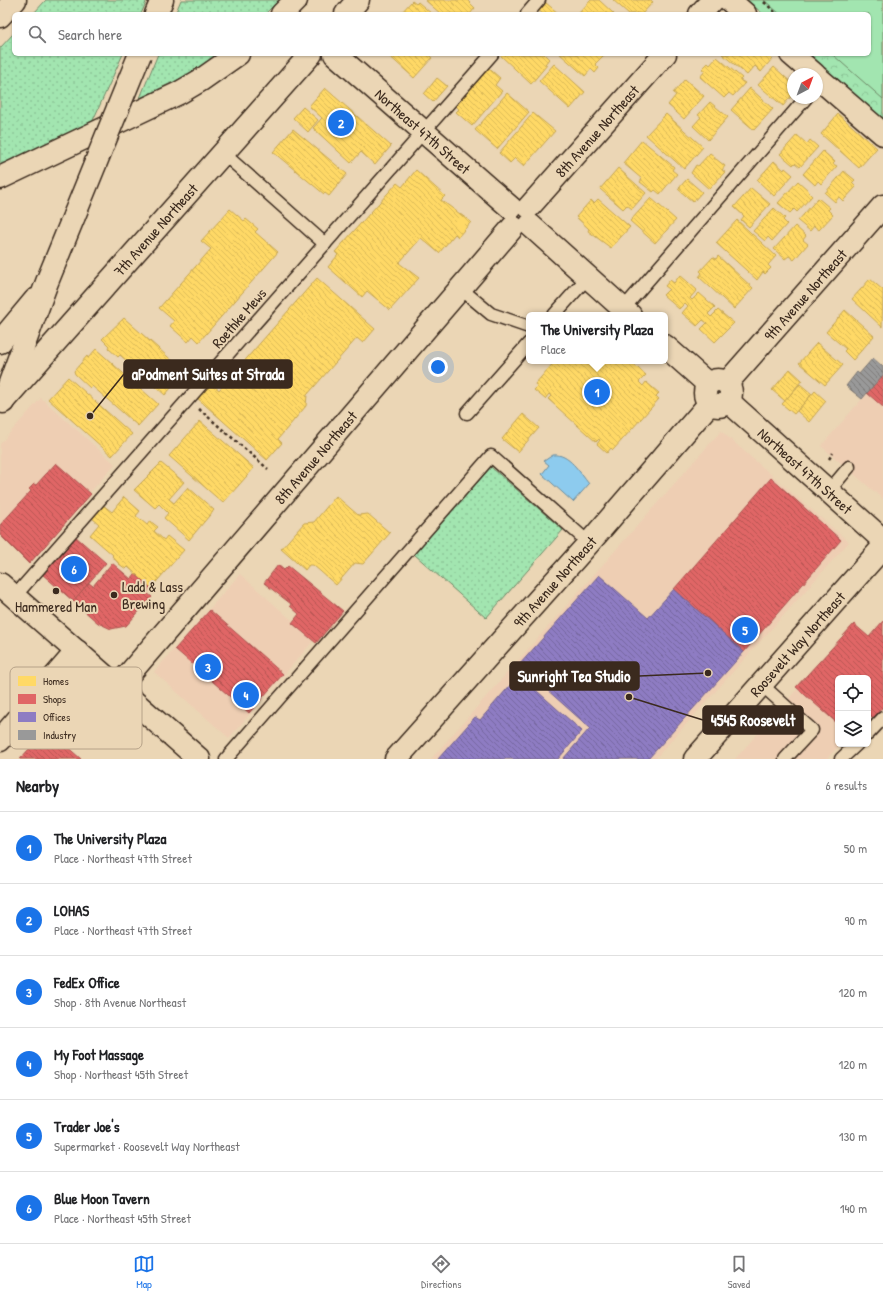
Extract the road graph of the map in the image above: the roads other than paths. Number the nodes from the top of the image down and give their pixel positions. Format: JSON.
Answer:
{"nodes":[{"id":1,"x":15,"y":0,"type":"edge"},
{"id":2,"x":162,"y":0,"type":"edge"},
{"id":3,"x":296,"y":0,"type":"edge"},
{"id":4,"x":358,"y":0,"type":"edge"},
{"id":5,"x":540,"y":0,"type":"edge"},
{"id":6,"x":713,"y":0,"type":"edge"},
{"id":7,"x":729,"y":0,"type":"edge"},
{"id":8,"x":157,"y":12,"type":"edge"},
{"id":9,"x":284,"y":12,"type":"edge"},
{"id":10,"x":348,"y":12,"type":"edge"},
{"id":11,"x":529,"y":12,"type":"edge"},
{"id":12,"x":702,"y":12,"type":"edge"},
{"id":13,"x":743,"y":12,"type":"edge"},
{"id":14,"x":0,"y":16,"type":"edge"},
{"id":15,"x":139,"y":56,"type":"edge"},
{"id":16,"x":235,"y":56,"type":"edge"},
{"id":17,"x":309,"y":56,"type":"edge"},
{"id":18,"x":337,"y":56,"type":"edge"},
{"id":19,"x":490,"y":56,"type":"edge"},
{"id":20,"x":663,"y":56,"type":"edge"},
{"id":21,"x":793,"y":56,"type":"edge"},
{"id":22,"x":806,"y":68,"type":"edge"},
{"id":23,"x":823,"y":84,"type":"edge"},
{"id":24,"x":801,"y":104,"type":"edge"},
{"id":25,"x":423,"y":132,"type":"junction"},
{"id":26,"x":883,"y":134,"type":"edge"},
{"id":27,"x":223,"y":153,"type":"junction"},
{"id":28,"x":0,"y":178,"type":"edge"},
{"id":29,"x":883,"y":206,"type":"edge"},
{"id":30,"x":521,"y":217,"type":"junction"},
{"id":31,"x":325,"y":244,"type":"junction"},
{"id":32,"x":588,"y":277,"type":"junction"},
{"id":33,"x":47,"y":282,"type":"junction"},
{"id":34,"x":460,"y":288,"type":"junction"},
{"id":35,"x":557,"y":312,"type":"edge"},
{"id":36,"x":627,"y":312,"type":"edge"},
{"id":37,"x":526,"y":326,"type":"edge"},
{"id":38,"x":0,"y":342,"type":"edge"},
{"id":39,"x":526,"y":346,"type":"edge"},
{"id":40,"x":668,"y":349,"type":"edge"},
{"id":41,"x":718,"y":393,"type":"junction"},
{"id":42,"x":1,"y":403,"type":"edge"},
{"id":43,"x":467,"y":413,"type":"dead end"},
{"id":44,"x":849,"y":467,"type":"dead end"},
{"id":45,"x":828,"y":492,"type":"junction"},
{"id":46,"x":883,"y":540,"type":"edge"},
{"id":47,"x":589,"y":543,"type":"junction"},
{"id":48,"x":883,"y":547,"type":"edge"},
{"id":49,"x":7,"y":590,"type":"edge"},
{"id":50,"x":77,"y":651,"type":"junction"},
{"id":51,"x":63,"y":667,"type":"edge"},
{"id":52,"x":95,"y":667,"type":"edge"},
{"id":53,"x":135,"y":667,"type":"edge"},
{"id":54,"x":762,"y":685,"type":"junction"},
{"id":55,"x":142,"y":708,"type":"edge"},
{"id":56,"x":883,"y":718,"type":"edge"},
{"id":57,"x":10,"y":728,"type":"edge"},
{"id":58,"x":871,"y":731,"type":"edge"},
{"id":59,"x":0,"y":740,"type":"edge"},
{"id":60,"x":854,"y":747,"type":"edge"},
{"id":61,"x":199,"y":759,"type":"edge"},
{"id":62,"x":226,"y":759,"type":"edge"},
{"id":63,"x":396,"y":759,"type":"edge"},
{"id":64,"x":695,"y":759,"type":"edge"},
{"id":65,"x":785,"y":759,"type":"edge"},
{"id":66,"x":841,"y":759,"type":"edge"}],
"edges":[{"from":1,"to":14,"type":"main road"},
{"from":2,"to":8,"type":"main road"},
{"from":3,"to":9,"type":"main road"},
{"from":4,"to":10,"type":"main road"},
{"from":5,"to":11,"type":"lane"},
{"from":6,"to":12,"type":"main road"},
{"from":7,"to":13,"type":"main road"},
{"from":15,"to":33,"type":"main road","bridge":true},
{"from":16,"to":28,"type":"main road"},
{"from":17,"to":27,"type":"main road","name":"7th Avenue Northeast"},
{"from":18,"to":25,"type":"main road","name":"Northeast 47th Street"},
{"from":19,"to":25,"type":"lane","name":"Roethke Mews"},
{"from":20,"to":30,"type":"main road","name":"8th Avenue Northeast"},
{"from":21,"to":22,"type":"main road"},
{"from":23,"to":26,"type":"main road"},
{"from":24,"to":36,"type":"lane"},
{"from":25,"to":30,"type":"main road","name":"Northeast 47th Street"},
{"from":25,"to":31,"type":"lane","name":"Roethke Mews"},
{"from":27,"to":31,"type":"lane"},
{"from":27,"to":42,"type":"main road","name":"7th Avenue Northeast"},
{"from":29,"to":41,"type":"main road","name":"9th Avenue Northeast"},
{"from":30,"to":32,"type":"main road","name":"Northeast 47th Street"},
{"from":30,"to":34,"type":"main road","name":"8th Avenue Northeast"},
{"from":31,"to":49,"type":"lane","name":"Roethke Mews"},
{"from":32,"to":35,"type":"lane"},
{"from":32,"to":36,"type":"main road","name":"Northeast 47th Street"},
{"from":33,"to":38,"type":"main road"},
{"from":33,"to":42,"type":"main road"},
{"from":34,"to":37,"type":"lane"},
{"from":34,"to":53,"type":"main road","name":"8th Avenue Northeast"},
{"from":39,"to":43,"type":"lane"},
{"from":40,"to":41,"type":"main road","name":"Northeast 47th Street"},
{"from":41,"to":45,"type":"main road","name":"Northeast 47th Street"},
{"from":41,"to":47,"type":"main road","name":"9th Avenue Northeast"},
{"from":44,"to":45,"type":"lane"},
{"from":45,"to":46,"type":"main road","name":"Northeast 47th Street"},
{"from":47,"to":62,"type":"lane"},
{"from":47,"to":63,"type":"main road","name":"9th Avenue Northeast"},
{"from":48,"to":54,"type":"main road","name":"Roosevelt Way Northeast"},
{"from":49,"to":50,"type":"main road"},
{"from":50,"to":51,"type":"main road"},
{"from":50,"to":52,"type":"main road"},
{"from":54,"to":64,"type":"main road","name":"Roosevelt Way Northeast"},
{"from":54,"to":65,"type":"lane"},
{"from":55,"to":61,"type":"main road"},
{"from":56,"to":58,"type":"lane"},
{"from":57,"to":59,"type":"main road"},
{"from":60,"to":66,"type":"lane"}]}
